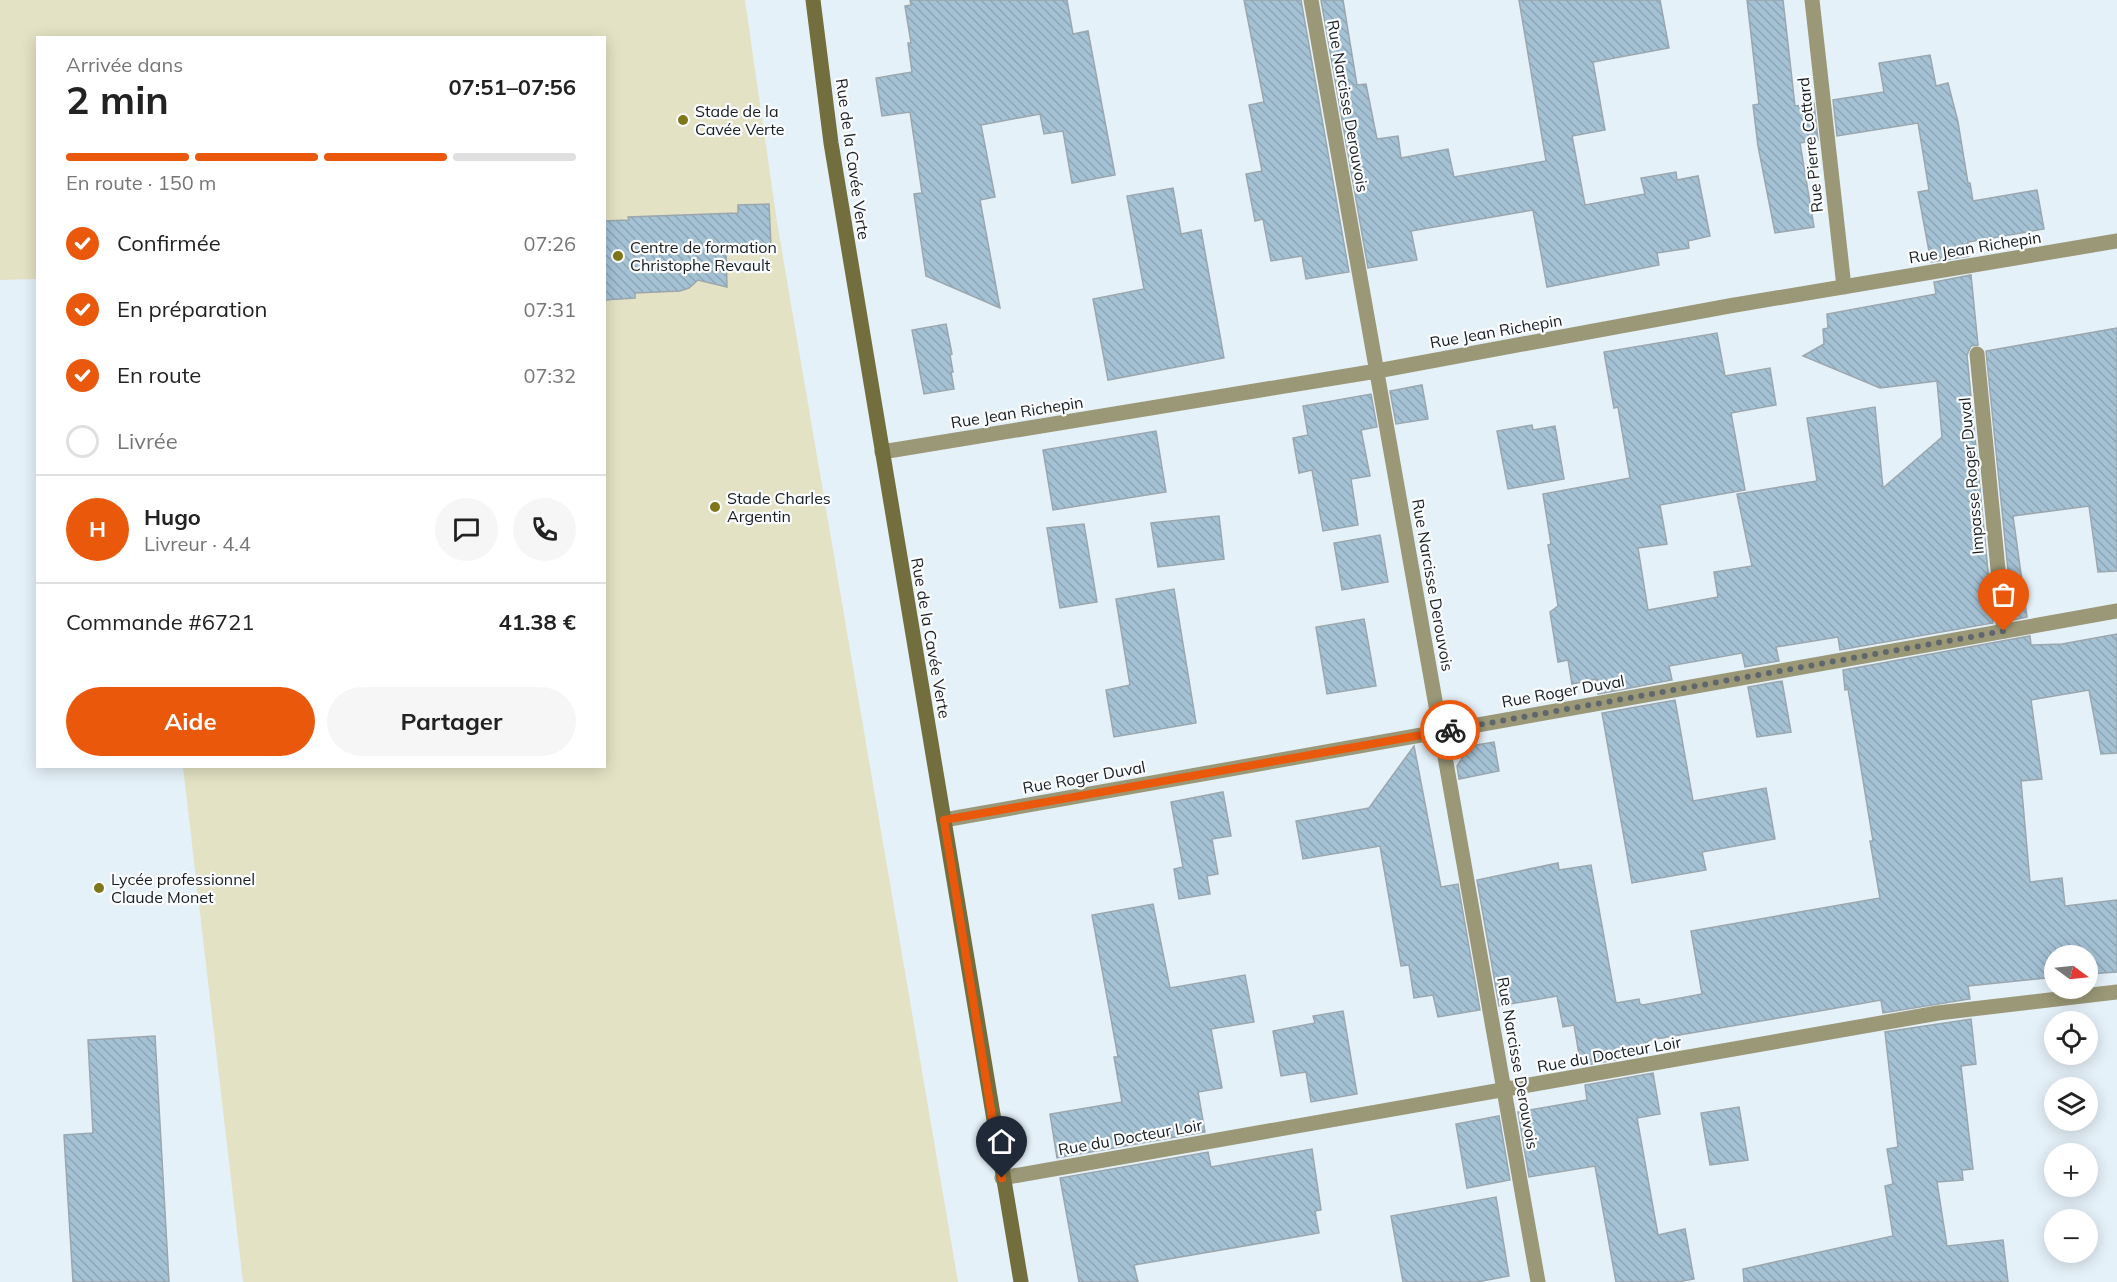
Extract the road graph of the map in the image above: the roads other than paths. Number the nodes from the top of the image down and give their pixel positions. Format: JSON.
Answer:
{"nodes":[{"id":1,"x":813,"y":0,"type":"edge"},
{"id":2,"x":1311,"y":0,"type":"edge"},
{"id":3,"x":1812,"y":0,"type":"edge"},
{"id":4,"x":2117,"y":242,"type":"edge"},
{"id":5,"x":1844,"y":287,"type":"junction"},
{"id":6,"x":1977,"y":354,"type":"dead end"},
{"id":7,"x":1377,"y":371,"type":"junction"},
{"id":8,"x":882,"y":452,"type":"junction"},
{"id":9,"x":2117,"y":611,"type":"edge"},
{"id":10,"x":2004,"y":631,"type":"junction"},
{"id":11,"x":1440,"y":732,"type":"junction"},
{"id":12,"x":944,"y":820,"type":"junction"},
{"id":13,"x":2117,"y":992,"type":"edge"},
{"id":14,"x":1504,"y":1091,"type":"junction"},
{"id":15,"x":1002,"y":1178,"type":"junction"},
{"id":16,"x":1021,"y":1282,"type":"edge"},
{"id":17,"x":1538,"y":1282,"type":"edge"}],
"edges":[{"from":1,"to":8,"type":"street","name":"Rue de la Cavée Verte"},
{"from":2,"to":7,"type":"street","name":"Rue Narcisse Derouvois"},
{"from":3,"to":5,"type":"street","name":"Rue Pierre Cottard"},
{"from":4,"to":5,"type":"street","name":"Rue Jean Richepin"},
{"from":5,"to":7,"type":"street","name":"Rue Jean Richepin"},
{"from":6,"to":10,"type":"street","name":"Impasse Roger Duval"},
{"from":7,"to":8,"type":"street","name":"Rue Jean Richepin"},
{"from":7,"to":11,"type":"street","name":"Rue Narcisse Derouvois"},
{"from":8,"to":12,"type":"street","name":"Rue de la Cavée Verte"},
{"from":9,"to":10,"type":"street","name":"Rue Roger Duval"},
{"from":10,"to":11,"type":"street","name":"Rue Roger Duval"},
{"from":11,"to":12,"type":"street","name":"Rue Roger Duval"},
{"from":11,"to":14,"type":"street","name":"Rue Narcisse Derouvois"},
{"from":12,"to":15,"type":"street","name":"Rue de la Cavée Verte"},
{"from":13,"to":14,"type":"street","name":"Rue du Docteur Loir"},
{"from":14,"to":15,"type":"street","name":"Rue du Docteur Loir"},
{"from":14,"to":17,"type":"street","name":"Rue Narcisse Derouvois"},
{"from":15,"to":16,"type":"street","name":"Rue de la Cavée Verte"}]}
